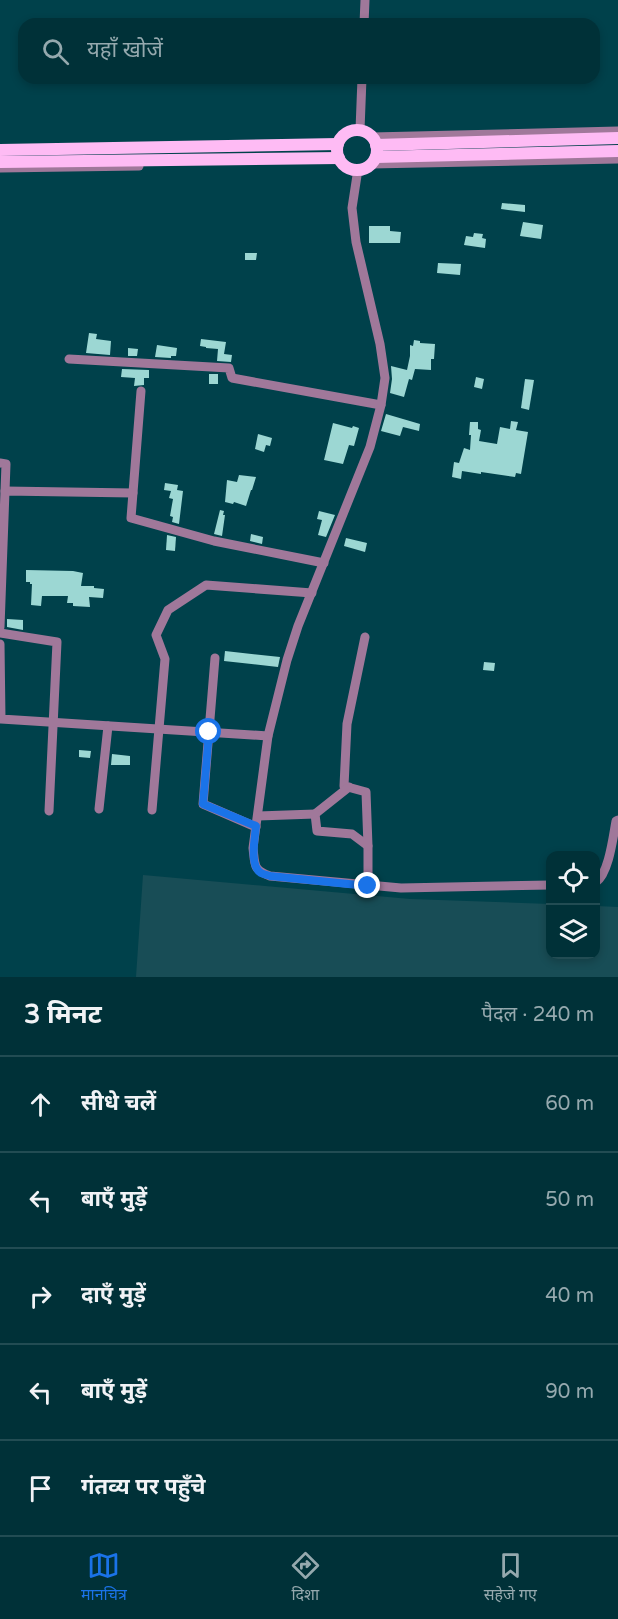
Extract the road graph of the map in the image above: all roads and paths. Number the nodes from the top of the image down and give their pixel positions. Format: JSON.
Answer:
{"nodes":[{"id":1,"x":365,"y":0,"type":"edge"},
{"id":2,"x":364,"y":18,"type":"edge"},
{"id":3,"x":362,"y":84,"type":"edge"},
{"id":4,"x":360,"y":130,"type":"junction"},
{"id":5,"x":618,"y":131,"type":"edge"},
{"id":6,"x":618,"y":138,"type":"edge"},
{"id":7,"x":340,"y":141,"type":"junction"},
{"id":8,"x":0,"y":144,"type":"edge"},
{"id":9,"x":0,"y":150,"type":"edge"},
{"id":10,"x":374,"y":151,"type":"junction"},
{"id":11,"x":618,"y":151,"type":"edge"},
{"id":12,"x":618,"y":159,"type":"edge"},
{"id":13,"x":341,"y":161,"type":"junction"},
{"id":14,"x":0,"y":162,"type":"edge"},
{"id":15,"x":0,"y":168,"type":"edge"},
{"id":16,"x":358,"y":169,"type":"junction"},
{"id":17,"x":69,"y":359,"type":"dead end"},
{"id":18,"x":141,"y":391,"type":"dead end"},
{"id":19,"x":381,"y":405,"type":"junction"},
{"id":20,"x":0,"y":463,"type":"edge"},
{"id":21,"x":5,"y":491,"type":"junction"},
{"id":22,"x":133,"y":493,"type":"junction"},
{"id":23,"x":2,"y":535,"type":"edge"},
{"id":24,"x":324,"y":563,"type":"junction"},
{"id":25,"x":312,"y":592,"type":"junction"},
{"id":26,"x":0,"y":627,"type":"edge"},
{"id":27,"x":0,"y":633,"type":"edge"},
{"id":28,"x":365,"y":637,"type":"dead end"},
{"id":29,"x":0,"y":644,"type":"edge"},
{"id":30,"x":215,"y":658,"type":"dead end"},
{"id":31,"x":52,"y":722,"type":"junction"},
{"id":32,"x":108,"y":726,"type":"junction"},
{"id":33,"x":159,"y":729,"type":"junction"},
{"id":34,"x":209,"y":732,"type":"junction"},
{"id":35,"x":268,"y":736,"type":"junction"},
{"id":36,"x":349,"y":787,"type":"junction"},
{"id":37,"x":99,"y":809,"type":"dead end"},
{"id":38,"x":152,"y":810,"type":"dead end"},
{"id":39,"x":49,"y":811,"type":"dead end"},
{"id":40,"x":315,"y":813,"type":"junction"},
{"id":41,"x":258,"y":816,"type":"junction"},
{"id":42,"x":618,"y":820,"type":"edge"},
{"id":43,"x":256,"y":826,"type":"junction"},
{"id":44,"x":368,"y":846,"type":"junction"},
{"id":45,"x":600,"y":880,"type":"edge"},
{"id":46,"x":546,"y":885,"type":"edge"},
{"id":47,"x":368,"y":886,"type":"junction"}],
"edges":[{"from":1,"to":2,"type":"street"},
{"from":3,"to":4,"type":"street"},
{"from":4,"to":7,"type":"main road"},
{"from":4,"to":10,"type":"main road"},
{"from":5,"to":10,"type":"street"},
{"from":6,"to":10,"type":"main road"},
{"from":7,"to":8,"type":"street"},
{"from":7,"to":9,"type":"main road"},
{"from":7,"to":13,"type":"main road"},
{"from":10,"to":11,"type":"main road"},
{"from":10,"to":12,"type":"street"},
{"from":10,"to":16,"type":"main road"},
{"from":13,"to":14,"type":"main road"},
{"from":13,"to":15,"type":"street"},
{"from":13,"to":16,"type":"main road"},
{"from":16,"to":19,"type":"street"},
{"from":17,"to":19,"type":"street"},
{"from":18,"to":22,"type":"street"},
{"from":19,"to":24,"type":"street"},
{"from":20,"to":21,"type":"street"},
{"from":21,"to":22,"type":"street"},
{"from":21,"to":23,"type":"street"},
{"from":22,"to":24,"type":"street"},
{"from":23,"to":26,"type":"street"},
{"from":24,"to":25,"type":"street"},
{"from":25,"to":33,"type":"street"},
{"from":25,"to":35,"type":"street"},
{"from":27,"to":31,"type":"street"},
{"from":28,"to":36,"type":"street"},
{"from":29,"to":31,"type":"street"},
{"from":30,"to":34,"type":"street"},
{"from":31,"to":32,"type":"street"},
{"from":31,"to":39,"type":"street"},
{"from":32,"to":33,"type":"street"},
{"from":32,"to":37,"type":"street"},
{"from":33,"to":34,"type":"street"},
{"from":33,"to":38,"type":"street"},
{"from":34,"to":35,"type":"street"},
{"from":34,"to":43,"type":"street"},
{"from":35,"to":41,"type":"street"},
{"from":36,"to":40,"type":"street"},
{"from":36,"to":44,"type":"street"},
{"from":40,"to":41,"type":"street"},
{"from":40,"to":44,"type":"street"},
{"from":41,"to":43,"type":"street"},
{"from":42,"to":45,"type":"street"},
{"from":43,"to":47,"type":"street"},
{"from":44,"to":47,"type":"street"},
{"from":46,"to":47,"type":"street"}]}
